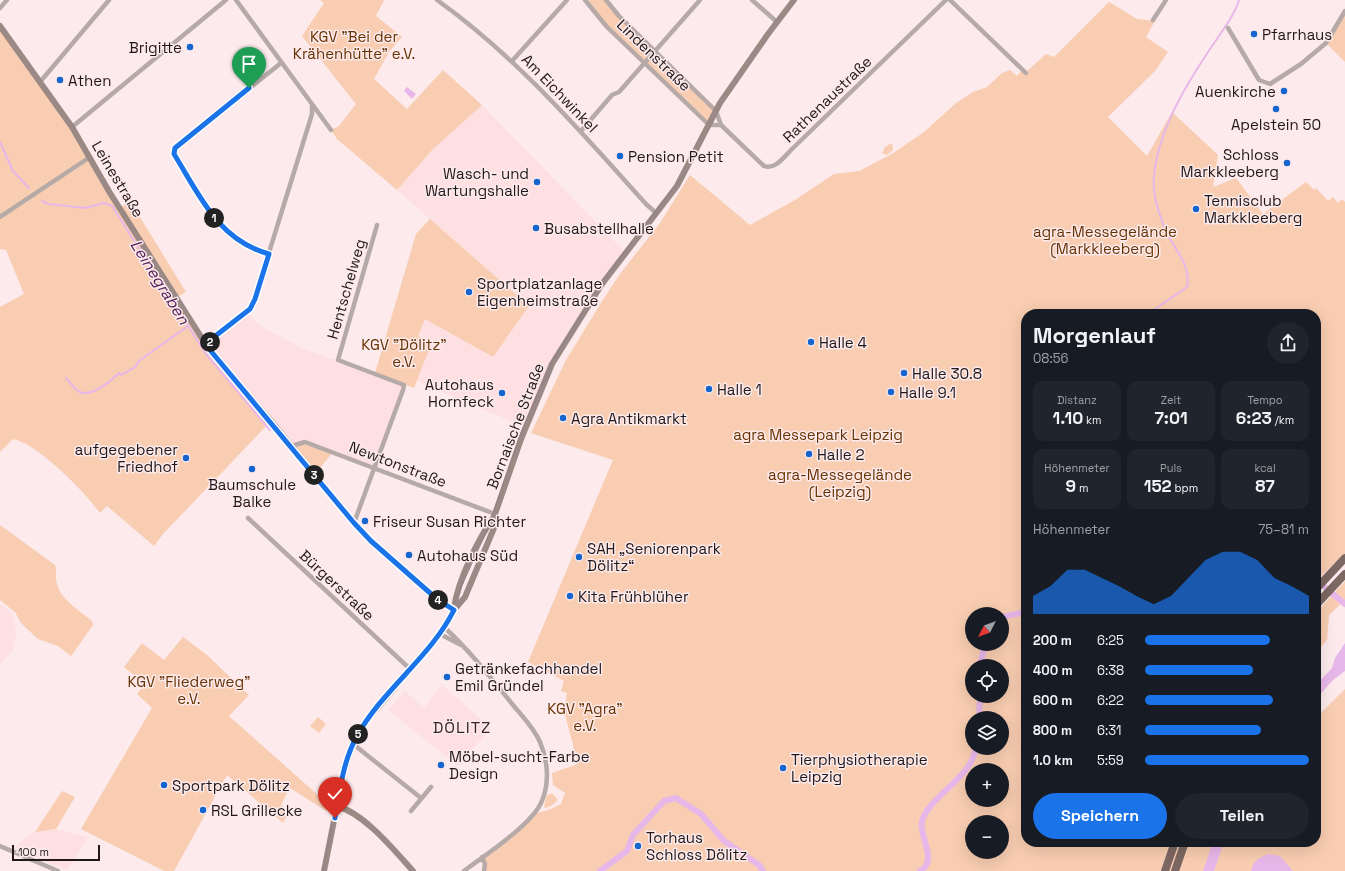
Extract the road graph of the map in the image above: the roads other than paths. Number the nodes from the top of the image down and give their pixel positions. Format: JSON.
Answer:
{"nodes":[{"id":1,"x":7,"y":0,"type":"edge"},
{"id":2,"x":108,"y":0,"type":"edge"},
{"id":3,"x":226,"y":0,"type":"edge"},
{"id":4,"x":236,"y":0,"type":"edge"},
{"id":5,"x":437,"y":0,"type":"edge"},
{"id":6,"x":567,"y":0,"type":"edge"},
{"id":7,"x":585,"y":0,"type":"edge"},
{"id":8,"x":606,"y":0,"type":"edge"},
{"id":9,"x":700,"y":0,"type":"edge"},
{"id":10,"x":752,"y":0,"type":"edge"},
{"id":11,"x":794,"y":0,"type":"edge"},
{"id":12,"x":946,"y":0,"type":"edge"},
{"id":13,"x":950,"y":0,"type":"edge"},
{"id":14,"x":1166,"y":0,"type":"edge"},
{"id":15,"x":0,"y":8,"type":"edge"},
{"id":16,"x":1345,"y":12,"type":"edge"},
{"id":17,"x":1153,"y":20,"type":"dead end"},
{"id":18,"x":777,"y":22,"type":"junction"},
{"id":19,"x":0,"y":26,"type":"edge"},
{"id":20,"x":1228,"y":28,"type":"dead end"},
{"id":21,"x":655,"y":51,"type":"junction"},
{"id":22,"x":512,"y":62,"type":"junction"},
{"id":23,"x":281,"y":63,"type":"junction"},
{"id":24,"x":644,"y":63,"type":"junction"},
{"id":25,"x":1026,"y":72,"type":"dead end"},
{"id":26,"x":40,"y":82,"type":"junction"},
{"id":27,"x":312,"y":105,"type":"junction"},
{"id":28,"x":716,"y":111,"type":"junction"},
{"id":29,"x":709,"y":125,"type":"junction"},
{"id":30,"x":721,"y":125,"type":"junction"},
{"id":31,"x":72,"y":127,"type":"junction"},
{"id":32,"x":331,"y":130,"type":"dead end"},
{"id":33,"x":581,"y":131,"type":"junction"},
{"id":34,"x":90,"y":158,"type":"junction"},
{"id":35,"x":656,"y":213,"type":"junction"},
{"id":36,"x":0,"y":217,"type":"edge"},
{"id":37,"x":378,"y":225,"type":"dead end"},
{"id":38,"x":269,"y":254,"type":"junction"},
{"id":39,"x":205,"y":344,"type":"junction"},
{"id":40,"x":291,"y":446,"type":"junction"},
{"id":41,"x":375,"y":468,"type":"junction"},
{"id":42,"x":495,"y":514,"type":"junction"},
{"id":43,"x":248,"y":518,"type":"dead end"},
{"id":44,"x":354,"y":523,"type":"junction"},
{"id":45,"x":1345,"y":558,"type":"edge"},
{"id":46,"x":1345,"y":574,"type":"edge"},
{"id":47,"x":1321,"y":583,"type":"edge"},
{"id":48,"x":1321,"y":601,"type":"edge"},
{"id":49,"x":454,"y":610,"type":"junction"},
{"id":50,"x":444,"y":628,"type":"junction"},
{"id":51,"x":440,"y":634,"type":"junction"},
{"id":52,"x":464,"y":647,"type":"junction"},
{"id":53,"x":410,"y":669,"type":"junction"},
{"id":54,"x":353,"y":744,"type":"junction"},
{"id":55,"x":431,"y":787,"type":"dead end"},
{"id":56,"x":421,"y":798,"type":"junction"},
{"id":57,"x":337,"y":806,"type":"junction"},
{"id":58,"x":411,"y":811,"type":"dead end"},
{"id":59,"x":0,"y":846,"type":"edge"},
{"id":60,"x":1173,"y":847,"type":"edge"},
{"id":61,"x":1183,"y":847,"type":"edge"},
{"id":62,"x":482,"y":857,"type":"junction"},
{"id":63,"x":58,"y":871,"type":"edge"},
{"id":64,"x":324,"y":871,"type":"edge"},
{"id":65,"x":413,"y":871,"type":"edge"},
{"id":66,"x":464,"y":871,"type":"edge"},
{"id":67,"x":484,"y":871,"type":"edge"},
{"id":68,"x":1165,"y":871,"type":"edge"},
{"id":69,"x":1175,"y":871,"type":"edge"}],
"edges":[{"from":1,"to":15,"type":"street"},
{"from":2,"to":26,"type":"street"},
{"from":3,"to":31,"type":"street"},
{"from":4,"to":23,"type":"street"},
{"from":5,"to":22,"type":"street","name":"Am Eichwinkel"},
{"from":6,"to":22,"type":"street"},
{"from":7,"to":24,"type":"street","name":"Lindenstraße"},
{"from":8,"to":21,"type":"street","name":"Lindenstraße"},
{"from":9,"to":21,"type":"street"},
{"from":10,"to":18,"type":"street"},
{"from":11,"to":18,"type":"main road","name":"Bornaische Straße"},
{"from":12,"to":30,"type":"street","name":"Rathenaustraße"},
{"from":13,"to":25,"type":"street"},
{"from":14,"to":17,"type":"street"},
{"from":16,"to":20,"type":"street"},
{"from":18,"to":28,"type":"main road","name":"Bornaische Straße"},
{"from":19,"to":26,"type":"main road","name":"Leinestraße"},
{"from":21,"to":24,"type":"street"},
{"from":21,"to":28,"type":"street","name":"Lindenstraße"},
{"from":22,"to":33,"type":"street","name":"Am Eichwinkel"},
{"from":23,"to":27,"type":"street"},
{"from":23,"to":38,"type":"street"},
{"from":24,"to":29,"type":"street","name":"Lindenstraße"},
{"from":24,"to":33,"type":"street"},
{"from":26,"to":31,"type":"main road","name":"Leinestraße"},
{"from":27,"to":32,"type":"street"},
{"from":27,"to":38,"type":"street"},
{"from":28,"to":29,"type":"main road","name":"Bornaische Straße"},
{"from":28,"to":30,"type":"street","name":"Rathenaustraße"},
{"from":29,"to":30,"type":"street"},
{"from":29,"to":35,"type":"main road","name":"Bornaische Straße"},
{"from":31,"to":34,"type":"main road","name":"Leinestraße"},
{"from":33,"to":35,"type":"street","name":"Am Eichwinkel"},
{"from":34,"to":36,"type":"street"},
{"from":34,"to":39,"type":"main road","name":"Leinestraße"},
{"from":35,"to":42,"type":"main road","name":"Bornaische Straße"},
{"from":37,"to":41,"type":"street","name":"Hentschelweg"},
{"from":38,"to":39,"type":"street"},
{"from":39,"to":40,"type":"main road","name":"Leinestraße"},
{"from":40,"to":41,"type":"street","name":"Newtonstraße"},
{"from":40,"to":44,"type":"main road","name":"Leinestraße"},
{"from":41,"to":42,"type":"street","name":"Newtonstraße"},
{"from":41,"to":44,"type":"street"},
{"from":42,"to":49,"type":"main road","name":"Bornaische Straße"},
{"from":43,"to":53,"type":"street","name":"Bürgerstraße"},
{"from":44,"to":49,"type":"main road","name":"Leinestraße"},
{"from":45,"to":47,"type":"highway"},
{"from":46,"to":48,"type":"highway"},
{"from":49,"to":50,"type":"main road","name":"Bornaische Straße"},
{"from":50,"to":51,"type":"main road","name":"Bornaische Straße"},
{"from":50,"to":52,"type":"street"},
{"from":51,"to":52,"type":"street"},
{"from":51,"to":53,"type":"main road","name":"Bornaische Straße"},
{"from":52,"to":62,"type":"street"},
{"from":53,"to":54,"type":"main road","name":"Bornaische Straße"},
{"from":54,"to":56,"type":"street"},
{"from":54,"to":57,"type":"main road","name":"Bornaische Straße"},
{"from":55,"to":56,"type":"street"},
{"from":56,"to":58,"type":"street"},
{"from":57,"to":64,"type":"main road","name":"Bornaische Straße"},
{"from":57,"to":65,"type":"main road"},
{"from":59,"to":63,"type":"street"},
{"from":60,"to":68,"type":"highway"},
{"from":61,"to":69,"type":"highway"},
{"from":62,"to":66,"type":"street"},
{"from":62,"to":67,"type":"street"}]}
